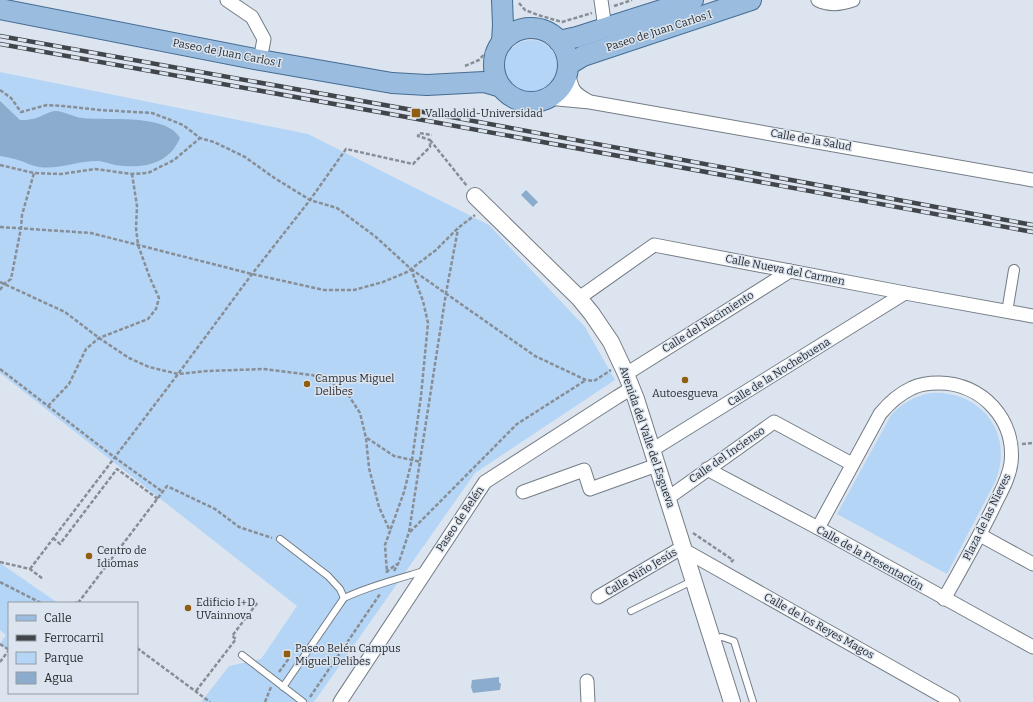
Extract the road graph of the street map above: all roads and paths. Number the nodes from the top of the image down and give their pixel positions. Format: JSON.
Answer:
{"nodes":[{"id":1,"x":227,"y":0,"type":"edge"},
{"id":2,"x":632,"y":0,"type":"edge"},
{"id":3,"x":693,"y":0,"type":"edge"},
{"id":4,"x":751,"y":0,"type":"edge"},
{"id":5,"x":818,"y":0,"type":"edge"},
{"id":6,"x":853,"y":0,"type":"edge"},
{"id":7,"x":502,"y":2,"type":"edge"},
{"id":8,"x":0,"y":9,"type":"edge"},
{"id":9,"x":603,"y":13,"type":"edge"},
{"id":10,"x":531,"y":28,"type":"junction"},
{"id":11,"x":559,"y":41,"type":"junction"},
{"id":12,"x":496,"y":48,"type":"junction"},
{"id":13,"x":260,"y":60,"type":"junction"},
{"id":14,"x":568,"y":68,"type":"junction"},
{"id":15,"x":458,"y":75,"type":"junction"},
{"id":16,"x":501,"y":86,"type":"junction"},
{"id":17,"x":0,"y":90,"type":"edge"},
{"id":18,"x":547,"y":98,"type":"junction"},
{"id":19,"x":590,"y":102,"type":"junction"},
{"id":20,"x":432,"y":135,"type":"dead end"},
{"id":21,"x":200,"y":138,"type":"junction"},
{"id":22,"x":430,"y":140,"type":"junction"},
{"id":23,"x":0,"y":165,"type":"edge"},
{"id":24,"x":34,"y":173,"type":"junction"},
{"id":25,"x":132,"y":174,"type":"junction"},
{"id":26,"x":1033,"y":180,"type":"edge"},
{"id":27,"x":475,"y":196,"type":"joint"},
{"id":28,"x":310,"y":200,"type":"junction"},
{"id":29,"x":487,"y":206,"type":"junction"},
{"id":30,"x":0,"y":227,"type":"edge"},
{"id":31,"x":21,"y":228,"type":"junction"},
{"id":32,"x":458,"y":228,"type":"junction"},
{"id":33,"x":138,"y":245,"type":"junction"},
{"id":34,"x":411,"y":269,"type":"junction"},
{"id":35,"x":1014,"y":270,"type":"dead end"},
{"id":36,"x":790,"y":271,"type":"junction"},
{"id":37,"x":252,"y":274,"type":"junction"},
{"id":38,"x":0,"y":282,"type":"edge"},
{"id":39,"x":4,"y":284,"type":"junction"},
{"id":40,"x":0,"y":290,"type":"edge"},
{"id":41,"x":446,"y":293,"type":"junction"},
{"id":42,"x":905,"y":293,"type":"junction"},
{"id":43,"x":579,"y":298,"type":"junction"},
{"id":44,"x":1007,"y":312,"type":"junction"},
{"id":45,"x":1033,"y":316,"type":"edge"},
{"id":46,"x":99,"y":338,"type":"junction"},
{"id":47,"x":0,"y":369,"type":"edge"},
{"id":48,"x":178,"y":374,"type":"junction"},
{"id":49,"x":624,"y":376,"type":"junction"},
{"id":50,"x":586,"y":380,"type":"junction"},
{"id":51,"x":48,"y":406,"type":"junction"},
{"id":52,"x":366,"y":438,"type":"junction"},
{"id":53,"x":114,"y":457,"type":"junction"},
{"id":54,"x":655,"y":458,"type":"junction"},
{"id":55,"x":412,"y":460,"type":"junction"},
{"id":56,"x":420,"y":462,"type":"junction"},
{"id":57,"x":852,"y":464,"type":"junction"},
{"id":58,"x":707,"y":469,"type":"junction"},
{"id":59,"x":163,"y":492,"type":"junction"},
{"id":60,"x":523,"y":492,"type":"dead end"},
{"id":61,"x":668,"y":498,"type":"junction"},
{"id":62,"x":158,"y":499,"type":"junction"},
{"id":63,"x":691,"y":527,"type":"dead end"},
{"id":64,"x":818,"y":528,"type":"junction"},
{"id":65,"x":390,"y":531,"type":"junction"},
{"id":66,"x":409,"y":532,"type":"junction"},
{"id":67,"x":980,"y":535,"type":"junction"},
{"id":68,"x":53,"y":538,"type":"junction"},
{"id":69,"x":280,"y":539,"type":"joint"},
{"id":70,"x":684,"y":548,"type":"junction"},
{"id":71,"x":733,"y":560,"type":"dead end"},
{"id":72,"x":0,"y":562,"type":"edge"},
{"id":73,"x":1033,"y":564,"type":"edge"},
{"id":74,"x":30,"y":569,"type":"junction"},
{"id":75,"x":426,"y":570,"type":"junction"},
{"id":76,"x":43,"y":579,"type":"dead end"},
{"id":77,"x":694,"y":580,"type":"junction"},
{"id":78,"x":0,"y":582,"type":"edge"},
{"id":79,"x":388,"y":582,"type":"junction"},
{"id":80,"x":598,"y":597,"type":"dead end"},
{"id":81,"x":344,"y":598,"type":"junction"},
{"id":82,"x":944,"y":599,"type":"junction"},
{"id":83,"x":39,"y":602,"type":"edge"},
{"id":84,"x":77,"y":602,"type":"edge"},
{"id":85,"x":258,"y":602,"type":"dead end"},
{"id":86,"x":631,"y":611,"type":"dead end"},
{"id":87,"x":712,"y":639,"type":"junction"},
{"id":88,"x":1033,"y":647,"type":"edge"},
{"id":89,"x":138,"y":649,"type":"edge"},
{"id":90,"x":8,"y":651,"type":"edge"},
{"id":91,"x":242,"y":655,"type":"dead end"},
{"id":92,"x":0,"y":662,"type":"edge"},
{"id":93,"x":587,"y":681,"type":"dead end"},
{"id":94,"x":283,"y":687,"type":"junction"},
{"id":95,"x":196,"y":692,"type":"junction"},
{"id":96,"x":210,"y":702,"type":"edge"},
{"id":97,"x":303,"y":702,"type":"edge"},
{"id":98,"x":307,"y":702,"type":"edge"},
{"id":99,"x":340,"y":702,"type":"edge"},
{"id":100,"x":588,"y":702,"type":"edge"},
{"id":101,"x":732,"y":702,"type":"edge"},
{"id":102,"x":753,"y":702,"type":"edge"},
{"id":103,"x":953,"y":702,"type":"edge"}],
"edges":[{"from":1,"to":13,"type":"street"},
{"from":2,"to":9,"type":"path"},
{"from":3,"to":9,"type":"main road","name":"Paseo de Juan Carlos I"},
{"from":4,"to":14,"type":"main road","name":"Paseo de Juan Carlos I"},
{"from":5,"to":6,"type":"street"},
{"from":7,"to":9,"type":"path"},
{"from":7,"to":10,"type":"main road"},
{"from":7,"to":12,"type":"main road"},
{"from":8,"to":13,"type":"main road","name":"Paseo de Juan Carlos I"},
{"from":9,"to":11,"type":"main road","name":"Paseo de Juan Carlos I"},
{"from":10,"to":11,"type":"main road"},
{"from":10,"to":12,"type":"main road"},
{"from":11,"to":14,"type":"main road"},
{"from":12,"to":15,"type":"path"},
{"from":12,"to":15,"type":"main road","name":"Paseo de Juan Carlos I"},
{"from":12,"to":16,"type":"main road"},
{"from":13,"to":15,"type":"main road","name":"Paseo de Juan Carlos I"},
{"from":14,"to":18,"type":"main road"},
{"from":14,"to":19,"type":"street","name":"Calle de la Salud"},
{"from":15,"to":16,"type":"main road","name":"Paseo de Juan Carlos I"},
{"from":16,"to":18,"type":"main road"},
{"from":17,"to":21,"type":"path"},
{"from":18,"to":19,"type":"street","name":"Calle de la Salud"},
{"from":19,"to":26,"type":"street","name":"Calle de la Salud"},
{"from":20,"to":22,"type":"path"},
{"from":21,"to":25,"type":"path"},
{"from":21,"to":28,"type":"path"},
{"from":22,"to":27,"type":"path"},
{"from":22,"to":28,"type":"path"},
{"from":23,"to":24,"type":"path"},
{"from":24,"to":25,"type":"path"},
{"from":24,"to":31,"type":"path"},
{"from":25,"to":33,"type":"path"},
{"from":27,"to":29,"type":"street","name":"Avenida del Valle del Esgueva"},
{"from":28,"to":34,"type":"path"},
{"from":28,"to":37,"type":"path"},
{"from":29,"to":32,"type":"path"},
{"from":29,"to":43,"type":"street","name":"Avenida del Valle del Esgueva"},
{"from":30,"to":31,"type":"path"},
{"from":31,"to":33,"type":"path"},
{"from":31,"to":39,"type":"path"},
{"from":32,"to":34,"type":"path"},
{"from":32,"to":41,"type":"path"},
{"from":33,"to":37,"type":"path"},
{"from":33,"to":46,"type":"path"},
{"from":34,"to":37,"type":"path"},
{"from":34,"to":41,"type":"path"},
{"from":34,"to":55,"type":"path"},
{"from":35,"to":44,"type":"street"},
{"from":36,"to":42,"type":"street","name":"Calle Nueva del Carmen"},
{"from":36,"to":43,"type":"street","name":"Calle Nueva del Carmen"},
{"from":36,"to":49,"type":"street","name":"Calle del Nacimiento"},
{"from":37,"to":48,"type":"path"},
{"from":38,"to":39,"type":"path"},
{"from":39,"to":40,"type":"path"},
{"from":39,"to":46,"type":"path"},
{"from":41,"to":50,"type":"path"},
{"from":41,"to":56,"type":"path"},
{"from":42,"to":44,"type":"street","name":"Calle Nueva del Carmen"},
{"from":42,"to":54,"type":"street","name":"Calle de la Nochebuena"},
{"from":43,"to":49,"type":"street","name":"Avenida del Valle del Esgueva"},
{"from":44,"to":45,"type":"street","name":"Calle Nueva del Carmen"},
{"from":46,"to":48,"type":"path"},
{"from":46,"to":51,"type":"path"},
{"from":47,"to":51,"type":"path"},
{"from":48,"to":52,"type":"path"},
{"from":48,"to":53,"type":"path"},
{"from":49,"to":50,"type":"path"},
{"from":49,"to":54,"type":"street","name":"Avenida del Valle del Esgueva"},
{"from":49,"to":75,"type":"street","name":"Paseo de Belén"},
{"from":50,"to":66,"type":"path"},
{"from":51,"to":53,"type":"path"},
{"from":52,"to":55,"type":"path"},
{"from":52,"to":65,"type":"path"},
{"from":53,"to":59,"type":"path"},
{"from":53,"to":68,"type":"path"},
{"from":54,"to":60,"type":"street","name":"Calle de la Nochebuena"},
{"from":54,"to":61,"type":"street","name":"Avenida del Valle del Esgueva"},
{"from":55,"to":56,"type":"path"},
{"from":55,"to":65,"type":"path"},
{"from":56,"to":66,"type":"path"},
{"from":57,"to":58,"type":"street","name":"Calle del Incienso"},
{"from":57,"to":64,"type":"street","name":"Plaza de las Nieves"},
{"from":57,"to":67,"type":"street","name":"Plaza de las Nieves"},
{"from":58,"to":61,"type":"street","name":"Calle del Incienso"},
{"from":58,"to":64,"type":"street","name":"Calle de la Presentación"},
{"from":59,"to":62,"type":"path"},
{"from":59,"to":69,"type":"path"},
{"from":61,"to":70,"type":"street","name":"Avenida del Valle del Esgueva"},
{"from":62,"to":68,"type":"path"},
{"from":62,"to":84,"type":"path"},
{"from":63,"to":71,"type":"path"},
{"from":64,"to":82,"type":"street","name":"Calle de la Presentación"},
{"from":65,"to":79,"type":"path"},
{"from":66,"to":79,"type":"path"},
{"from":67,"to":73,"type":"street"},
{"from":67,"to":82,"type":"street","name":"Plaza de las Nieves"},
{"from":68,"to":74,"type":"path"},
{"from":69,"to":81,"type":"lane"},
{"from":70,"to":77,"type":"street","name":"Avenida del Valle del Esgueva"},
{"from":70,"to":80,"type":"street","name":"Calle Niño Jesús"},
{"from":70,"to":103,"type":"street","name":"Calle de los Reyes Magos"},
{"from":72,"to":74,"type":"path"},
{"from":74,"to":76,"type":"path"},
{"from":75,"to":79,"type":"lane"},
{"from":75,"to":99,"type":"street","name":"Paseo de Belén"},
{"from":77,"to":86,"type":"lane"},
{"from":77,"to":87,"type":"street","name":"Avenida del Valle del Esgueva"},
{"from":78,"to":83,"type":"path"},
{"from":79,"to":81,"type":"lane"},
{"from":79,"to":98,"type":"path"},
{"from":81,"to":94,"type":"lane"},
{"from":82,"to":88,"type":"street","name":"Calle de la Presentación"},
{"from":85,"to":95,"type":"path"},
{"from":87,"to":101,"type":"street","name":"Avenida del Valle del Esgueva"},
{"from":87,"to":102,"type":"lane"},
{"from":89,"to":95,"type":"path"},
{"from":90,"to":92,"type":"path"},
{"from":91,"to":94,"type":"lane"},
{"from":93,"to":100,"type":"street"},
{"from":94,"to":97,"type":"lane"},
{"from":95,"to":96,"type":"path"}]}
